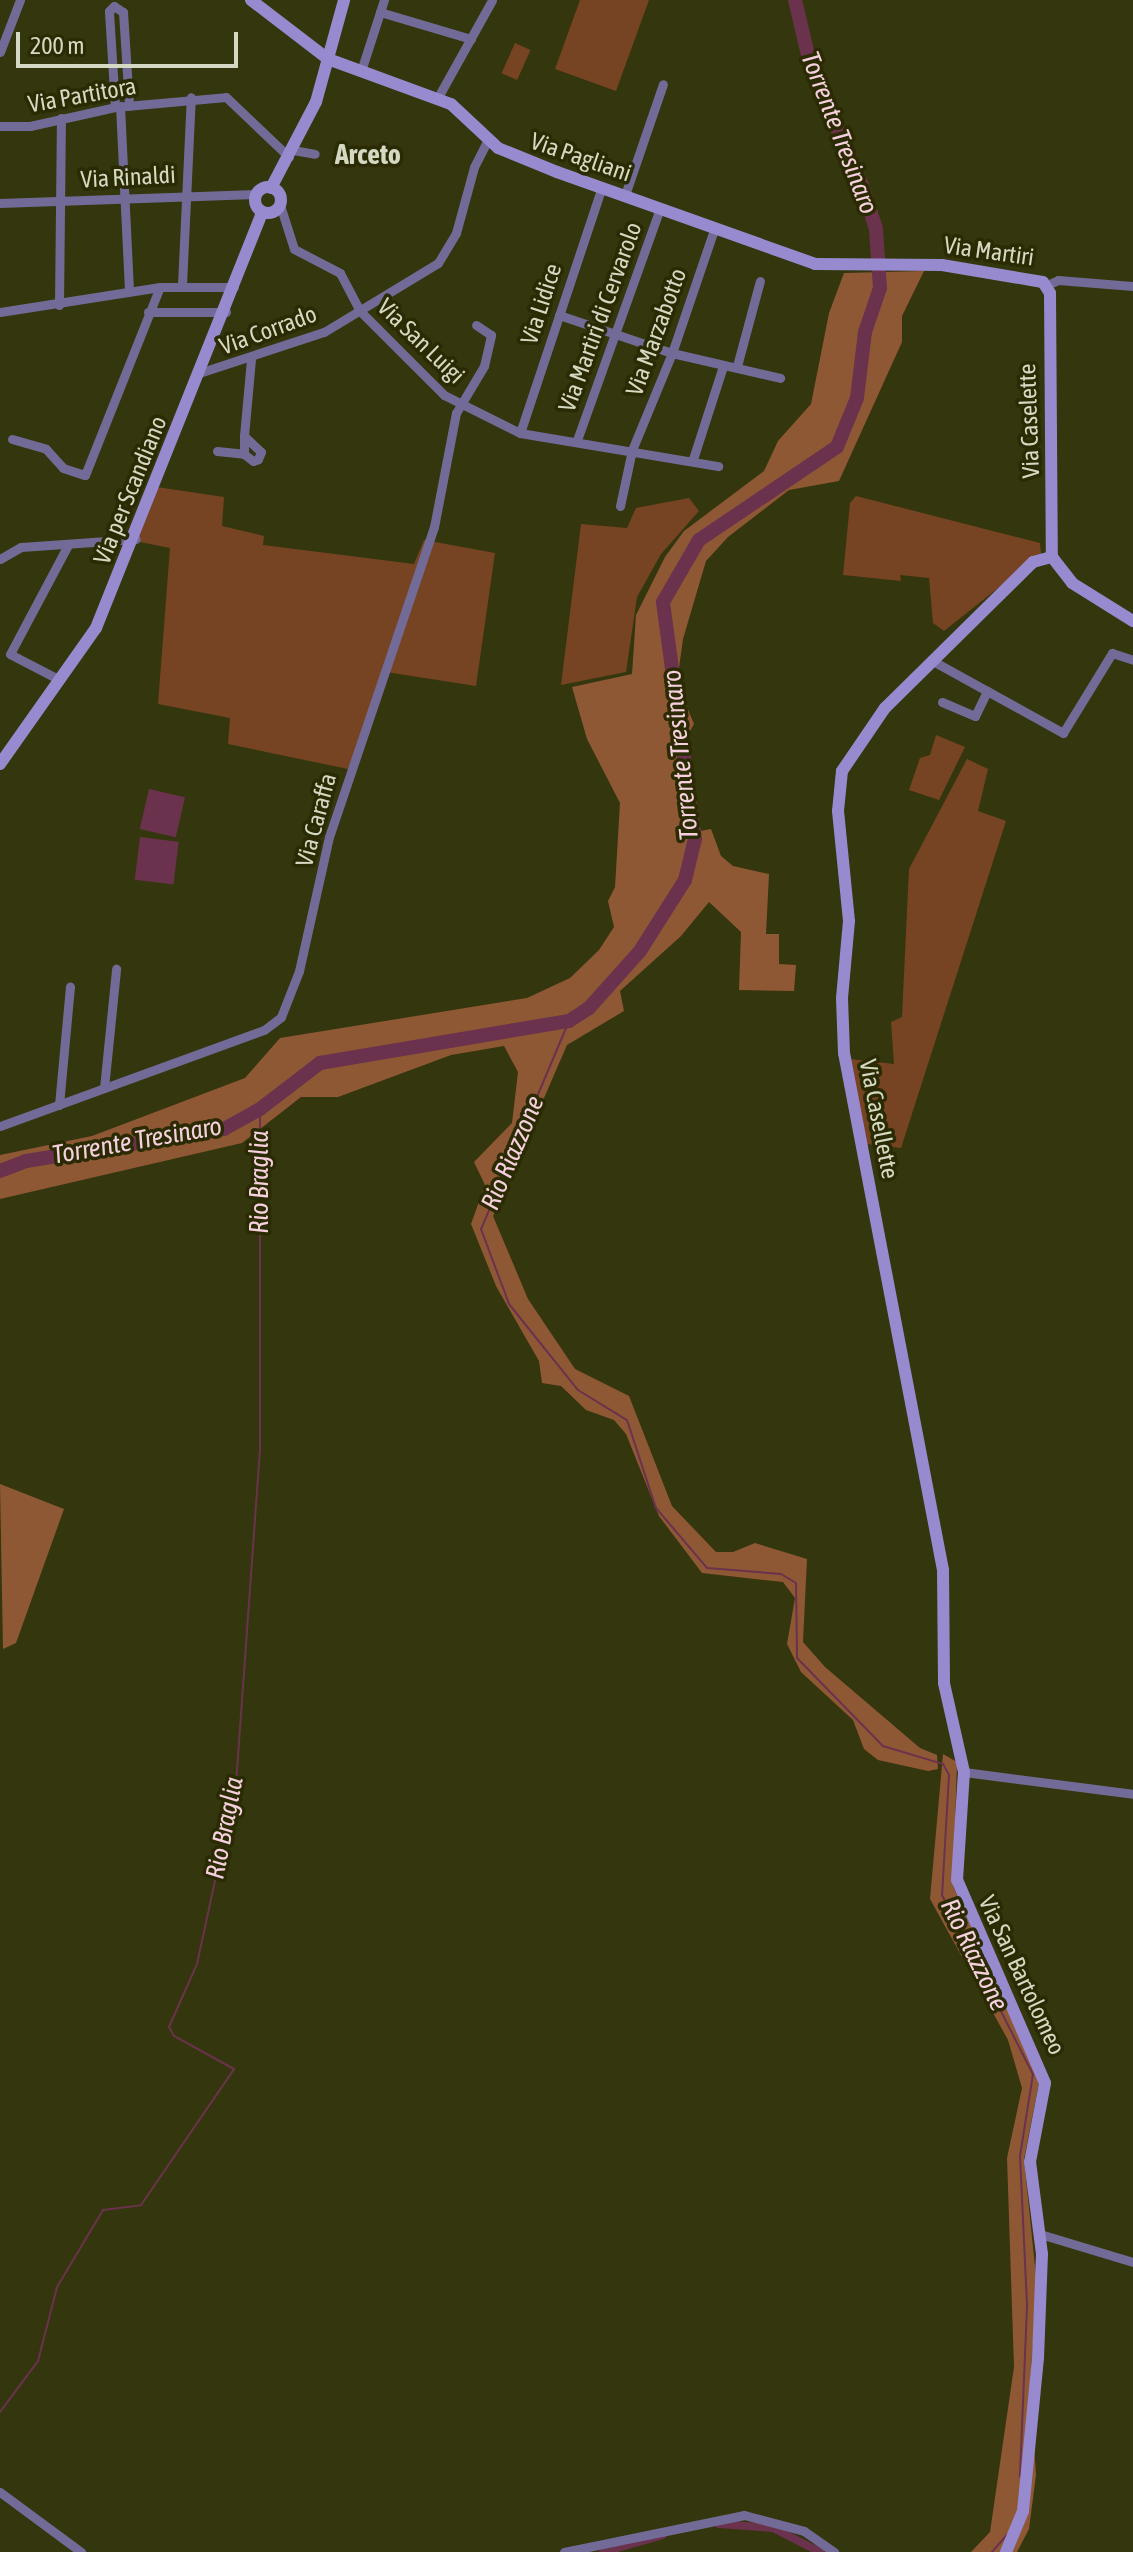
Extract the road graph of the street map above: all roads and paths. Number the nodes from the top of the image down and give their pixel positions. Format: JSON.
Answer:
{"nodes":[{"id":1,"x":20,"y":0,"type":"edge"},
{"id":2,"x":251,"y":0,"type":"edge"},
{"id":3,"x":344,"y":0,"type":"edge"},
{"id":4,"x":384,"y":0,"type":"edge"},
{"id":5,"x":492,"y":0,"type":"edge"},
{"id":6,"x":380,"y":12,"type":"junction"},
{"id":7,"x":471,"y":39,"type":"junction"},
{"id":8,"x":0,"y":52,"type":"edge"},
{"id":9,"x":328,"y":59,"type":"junction"},
{"id":10,"x":361,"y":71,"type":"junction"},
{"id":11,"x":663,"y":84,"type":"dead end"},
{"id":12,"x":191,"y":97,"type":"junction"},
{"id":13,"x":437,"y":99,"type":"junction"},
{"id":14,"x":121,"y":106,"type":"junction"},
{"id":15,"x":61,"y":118,"type":"junction"},
{"id":16,"x":0,"y":126,"type":"edge"},
{"id":17,"x":488,"y":139,"type":"junction"},
{"id":18,"x":291,"y":154,"type":"junction"},
{"id":19,"x":315,"y":154,"type":"dead end"},
{"id":20,"x":602,"y":187,"type":"junction"},
{"id":21,"x":271,"y":188,"type":"junction"},
{"id":22,"x":190,"y":194,"type":"junction"},
{"id":23,"x":257,"y":194,"type":"junction"},
{"id":24,"x":625,"y":195,"type":"junction"},
{"id":25,"x":125,"y":197,"type":"junction"},
{"id":26,"x":62,"y":201,"type":"junction"},
{"id":27,"x":0,"y":203,"type":"edge"},
{"id":28,"x":660,"y":208,"type":"junction"},
{"id":29,"x":281,"y":210,"type":"junction"},
{"id":30,"x":264,"y":212,"type":"junction"},
{"id":31,"x":715,"y":227,"type":"junction"},
{"id":32,"x":837,"y":268,"type":"joint"},
{"id":33,"x":760,"y":281,"type":"dead end"},
{"id":34,"x":182,"y":285,"type":"junction"},
{"id":35,"x":1047,"y":285,"type":"junction"},
{"id":36,"x":1133,"y":286,"type":"edge"},
{"id":37,"x":160,"y":287,"type":"junction"},
{"id":38,"x":234,"y":287,"type":"junction"},
{"id":39,"x":129,"y":292,"type":"junction"},
{"id":40,"x":59,"y":305,"type":"junction"},
{"id":41,"x":360,"y":311,"type":"junction"},
{"id":42,"x":0,"y":312,"type":"edge"},
{"id":43,"x":148,"y":312,"type":"junction"},
{"id":44,"x":226,"y":312,"type":"junction"},
{"id":45,"x":559,"y":315,"type":"junction"},
{"id":46,"x":476,"y":325,"type":"dead end"},
{"id":47,"x":615,"y":333,"type":"junction"},
{"id":48,"x":672,"y":353,"type":"junction"},
{"id":49,"x":251,"y":359,"type":"junction"},
{"id":50,"x":723,"y":366,"type":"junction"},
{"id":51,"x":737,"y":366,"type":"junction"},
{"id":52,"x":199,"y":373,"type":"junction"},
{"id":53,"x":780,"y":378,"type":"dead end"},
{"id":54,"x":463,"y":406,"type":"junction"},
{"id":55,"x":520,"y":433,"type":"junction"},
{"id":56,"x":244,"y":436,"type":"junction"},
{"id":57,"x":12,"y":439,"type":"dead end"},
{"id":58,"x":577,"y":440,"type":"junction"},
{"id":59,"x":632,"y":450,"type":"junction"},
{"id":60,"x":217,"y":451,"type":"dead end"},
{"id":61,"x":244,"y":454,"type":"junction"},
{"id":62,"x":693,"y":459,"type":"junction"},
{"id":63,"x":718,"y":466,"type":"dead end"},
{"id":64,"x":620,"y":506,"type":"dead end"},
{"id":65,"x":136,"y":539,"type":"junction"},
{"id":66,"x":68,"y":545,"type":"junction"},
{"id":67,"x":21,"y":547,"type":"junction"},
{"id":68,"x":0,"y":548,"type":"edge"},
{"id":69,"x":1052,"y":557,"type":"junction"},
{"id":70,"x":0,"y":559,"type":"edge"},
{"id":71,"x":1133,"y":621,"type":"edge"},
{"id":72,"x":931,"y":660,"type":"junction"},
{"id":73,"x":1133,"y":660,"type":"edge"},
{"id":74,"x":60,"y":680,"type":"junction"},
{"id":75,"x":987,"y":691,"type":"junction"},
{"id":76,"x":942,"y":702,"type":"dead end"},
{"id":77,"x":0,"y":764,"type":"edge"},
{"id":78,"x":116,"y":969,"type":"dead end"},
{"id":79,"x":70,"y":987,"type":"dead end"},
{"id":80,"x":104,"y":1088,"type":"junction"},
{"id":81,"x":59,"y":1105,"type":"junction"},
{"id":82,"x":0,"y":1126,"type":"edge"},
{"id":83,"x":964,"y":1772,"type":"junction"},
{"id":84,"x":1133,"y":1794,"type":"edge"},
{"id":85,"x":1040,"y":2234,"type":"junction"},
{"id":86,"x":1133,"y":2262,"type":"edge"},
{"id":87,"x":0,"y":2492,"type":"edge"},
{"id":88,"x":81,"y":2552,"type":"edge"},
{"id":89,"x":564,"y":2552,"type":"edge"},
{"id":90,"x":834,"y":2552,"type":"edge"},
{"id":91,"x":1006,"y":2552,"type":"edge"}],
"edges":[{"from":1,"to":8,"type":"street"},
{"from":2,"to":9,"type":"street","name":"Via Pagliani"},
{"from":3,"to":9,"type":"street"},
{"from":4,"to":6,"type":"street"},
{"from":5,"to":7,"type":"street"},
{"from":6,"to":7,"type":"street"},
{"from":6,"to":10,"type":"street"},
{"from":7,"to":13,"type":"street"},
{"from":9,"to":10,"type":"street","name":"Via Pagliani"},
{"from":9,"to":18,"type":"street"},
{"from":10,"to":13,"type":"street","name":"Via Pagliani"},
{"from":11,"to":24,"type":"street"},
{"from":12,"to":14,"type":"street","name":"Via Partitora"},
{"from":12,"to":18,"type":"street","name":"Via Partitora"},
{"from":12,"to":22,"type":"street"},
{"from":13,"to":17,"type":"street","name":"Via Pagliani"},
{"from":14,"to":14,"type":"street"},
{"from":14,"to":15,"type":"street","name":"Via Partitora"},
{"from":14,"to":25,"type":"street"},
{"from":15,"to":16,"type":"street","name":"Via Partitora"},
{"from":15,"to":26,"type":"street"},
{"from":17,"to":20,"type":"street","name":"Via Pagliani"},
{"from":17,"to":41,"type":"street","name":"Via Corrado"},
{"from":18,"to":19,"type":"street"},
{"from":18,"to":21,"type":"street"},
{"from":20,"to":24,"type":"street","name":"Via Pagliani"},
{"from":20,"to":45,"type":"street","name":"Via Lidice"},
{"from":21,"to":23,"type":"street"},
{"from":21,"to":29,"type":"street"},
{"from":22,"to":23,"type":"street","name":"Via Rinaldi"},
{"from":22,"to":25,"type":"street","name":"Via Rinaldi"},
{"from":22,"to":34,"type":"street"},
{"from":23,"to":30,"type":"street"},
{"from":24,"to":28,"type":"street","name":"Via Pagliani"},
{"from":25,"to":26,"type":"street","name":"Via Rinaldi"},
{"from":25,"to":39,"type":"street"},
{"from":26,"to":27,"type":"street","name":"Via Rinaldi"},
{"from":26,"to":40,"type":"street"},
{"from":28,"to":31,"type":"street","name":"Via Pagliani"},
{"from":28,"to":47,"type":"street","name":"Via Martiri di Cervarolo"},
{"from":29,"to":30,"type":"street"},
{"from":29,"to":41,"type":"street","name":"Via San Luigi"},
{"from":30,"to":38,"type":"street","name":"Via per Scandiano"},
{"from":31,"to":32,"type":"street","name":"Via Pagliani"},
{"from":31,"to":48,"type":"street","name":"Via Marzabotto"},
{"from":32,"to":35,"type":"street","name":"Via Martiri"},
{"from":33,"to":51,"type":"street"},
{"from":34,"to":37,"type":"street"},
{"from":34,"to":38,"type":"street"},
{"from":35,"to":36,"type":"street","name":"Via Martiri"},
{"from":35,"to":69,"type":"street","name":"Via Caselette"},
{"from":37,"to":39,"type":"street"},
{"from":37,"to":43,"type":"street"},
{"from":38,"to":44,"type":"street","name":"Via per Scandiano"},
{"from":39,"to":40,"type":"street"},
{"from":40,"to":42,"type":"street"},
{"from":41,"to":49,"type":"street","name":"Via Corrado"},
{"from":41,"to":54,"type":"street","name":"Via San Luigi"},
{"from":43,"to":44,"type":"street"},
{"from":43,"to":57,"type":"street"},
{"from":44,"to":52,"type":"street","name":"Via per Scandiano"},
{"from":45,"to":47,"type":"street"},
{"from":45,"to":55,"type":"street","name":"Via Lidice"},
{"from":46,"to":54,"type":"street","name":"Via Caraffa"},
{"from":47,"to":48,"type":"street"},
{"from":47,"to":58,"type":"street","name":"Via Martiri di Cervarolo"},
{"from":48,"to":50,"type":"street"},
{"from":48,"to":59,"type":"street","name":"Via Marzabotto"},
{"from":49,"to":52,"type":"street","name":"Via Corrado"},
{"from":49,"to":56,"type":"street"},
{"from":50,"to":51,"type":"street"},
{"from":50,"to":62,"type":"street"},
{"from":51,"to":53,"type":"street"},
{"from":52,"to":65,"type":"street","name":"Via per Scandiano"},
{"from":54,"to":55,"type":"street","name":"Via San Luigi"},
{"from":54,"to":80,"type":"street","name":"Via Caraffa"},
{"from":55,"to":58,"type":"street","name":"Via San Luigi"},
{"from":56,"to":61,"type":"street"},
{"from":56,"to":61,"type":"street"},
{"from":58,"to":59,"type":"street","name":"Via San Luigi"},
{"from":59,"to":62,"type":"street","name":"Via San Luigi"},
{"from":59,"to":64,"type":"street","name":"Via Marzabotto"},
{"from":60,"to":61,"type":"street"},
{"from":62,"to":63,"type":"street","name":"Via San Luigi"},
{"from":65,"to":66,"type":"street"},
{"from":65,"to":74,"type":"street","name":"Via per Scandiano"},
{"from":66,"to":67,"type":"street"},
{"from":66,"to":74,"type":"street"},
{"from":67,"to":68,"type":"street"},
{"from":67,"to":70,"type":"street"},
{"from":69,"to":71,"type":"street"},
{"from":69,"to":72,"type":"street","name":"Via Casellette"},
{"from":72,"to":75,"type":"street"},
{"from":72,"to":83,"type":"street","name":"Via Casellette"},
{"from":73,"to":75,"type":"street"},
{"from":74,"to":77,"type":"street","name":"Via per Scandiano"},
{"from":75,"to":76,"type":"street"},
{"from":78,"to":80,"type":"street"},
{"from":79,"to":81,"type":"street"},
{"from":80,"to":81,"type":"street","name":"Via Caraffa"},
{"from":81,"to":82,"type":"street","name":"Via Caraffa"},
{"from":83,"to":84,"type":"street"},
{"from":83,"to":85,"type":"street","name":"Via San Bartolomeo"},
{"from":85,"to":86,"type":"street"},
{"from":85,"to":91,"type":"street","name":"Via San Bartolomeo"},
{"from":87,"to":88,"type":"street"},
{"from":89,"to":90,"type":"street"}]}
